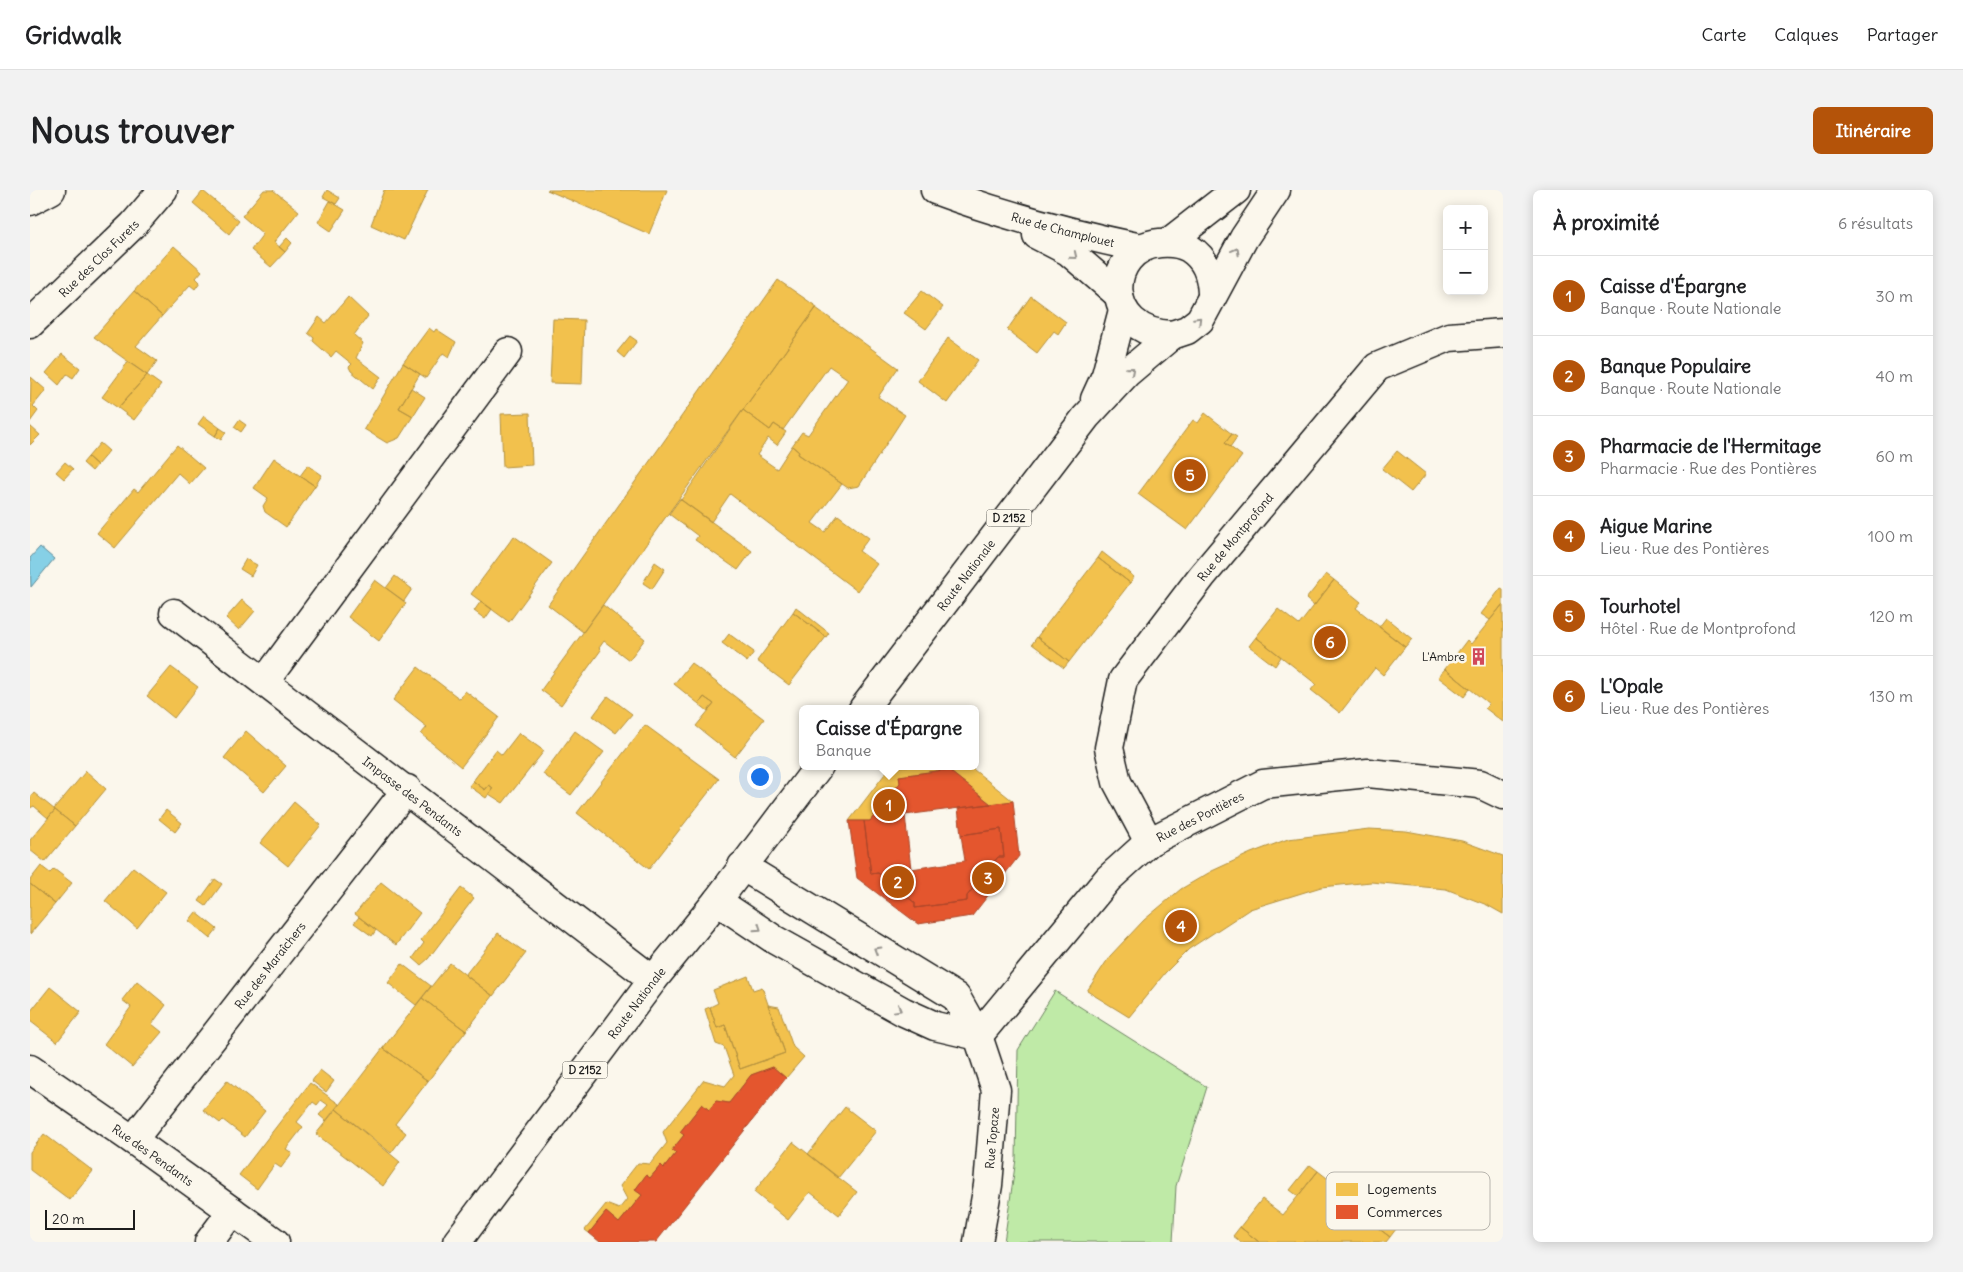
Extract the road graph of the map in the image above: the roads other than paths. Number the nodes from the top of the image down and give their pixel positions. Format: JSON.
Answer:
{"nodes":[{"id":1,"x":51,"y":190,"type":"edge"},
{"id":2,"x":163,"y":190,"type":"edge"},
{"id":3,"x":935,"y":190,"type":"edge"},
{"id":4,"x":1236,"y":190,"type":"edge"},
{"id":5,"x":1276,"y":190,"type":"edge"},
{"id":6,"x":30,"y":200,"type":"edge"},
{"id":7,"x":984,"y":209,"type":"junction"},
{"id":8,"x":1170,"y":242,"type":"junction"},
{"id":9,"x":1141,"y":248,"type":"junction"},
{"id":10,"x":1212,"y":293,"type":"junction"},
{"id":11,"x":1121,"y":303,"type":"junction"},
{"id":12,"x":30,"y":324,"type":"edge"},
{"id":13,"x":1503,"y":333,"type":"edge"},
{"id":14,"x":1172,"y":335,"type":"junction"},
{"id":15,"x":508,"y":352,"type":"dead end"},
{"id":16,"x":1086,"y":418,"type":"junction"},
{"id":17,"x":174,"y":613,"type":"dead end"},
{"id":18,"x":265,"y":682,"type":"junction"},
{"id":19,"x":866,"y":705,"type":"edge"},
{"id":20,"x":816,"y":770,"type":"edge"},
{"id":21,"x":406,"y":789,"type":"junction"},
{"id":22,"x":1503,"y":795,"type":"edge"},
{"id":23,"x":1149,"y":842,"type":"junction"},
{"id":24,"x":742,"y":866,"type":"junction"},
{"id":25,"x":717,"y":901,"type":"junction"},
{"id":26,"x":653,"y":980,"type":"junction"},
{"id":27,"x":978,"y":1036,"type":"junction"},
{"id":28,"x":30,"y":1069,"type":"edge"},
{"id":29,"x":133,"y":1140,"type":"junction"},
{"id":30,"x":232,"y":1211,"type":"junction"},
{"id":31,"x":209,"y":1242,"type":"edge"},
{"id":32,"x":275,"y":1242,"type":"edge"},
{"id":33,"x":457,"y":1242,"type":"edge"},
{"id":34,"x":978,"y":1242,"type":"edge"}],
"edges":[{"from":1,"to":6,"type":"street"},
{"from":2,"to":12,"type":"street","name":"Rue des Clos Furets"},
{"from":3,"to":7,"type":"street","name":"Rue de Champlouet"},
{"from":4,"to":8,"type":"street"},
{"from":10,"to":5,"type":"street","name":"Route Nationale","number":"D 2152","one_way":true},
{"from":7,"to":9,"type":"street","name":"Rue de Champlouet"},
{"from":7,"to":11,"type":"street","name":"Rue de Champlouet","one_way":true},
{"from":8,"to":9,"type":"street"},
{"from":8,"to":10,"type":"street"},
{"from":9,"to":11,"type":"street","name":"Route Nationale","number":"D 2152"},
{"from":14,"to":10,"type":"street","name":"Route Nationale","number":"D 2152","one_way":true},
{"from":11,"to":14,"type":"street"},
{"from":11,"to":16,"type":"street","name":"Route Nationale","number":"D 2152"},
{"from":13,"to":23,"type":"street","name":"Rue de Montprofond"},
{"from":16,"to":14,"type":"street","name":"Route Nationale","number":"D 2152","one_way":true},
{"from":15,"to":18,"type":"street"},
{"from":16,"to":19,"type":"street","name":"Route Nationale","number":"D 2152"},
{"from":17,"to":18,"type":"street","name":"Impasse des Pendants"},
{"from":18,"to":21,"type":"street","name":"Impasse des Pendants"},
{"from":20,"to":24,"type":"street","name":"Route Nationale","number":"D 2152"},
{"from":21,"to":26,"type":"street","name":"Impasse des Pendants"},
{"from":21,"to":29,"type":"street","name":"Rue des Maraîchers"},
{"from":22,"to":23,"type":"street","name":"Rue des Pontières"},
{"from":23,"to":27,"type":"street","name":"Rue des Pontières"},
{"from":24,"to":25,"type":"street","name":"Route Nationale","number":"D 2152"},
{"from":27,"to":24,"type":"street","name":"Rue Topaze","one_way":true},
{"from":25,"to":26,"type":"street","name":"Route Nationale","number":"D 2152"},
{"from":25,"to":27,"type":"street","one_way":true},
{"from":26,"to":33,"type":"street","name":"Route Nationale","number":"D 2152"},
{"from":27,"to":34,"type":"street","name":"Rue Topaze"},
{"from":28,"to":29,"type":"street","name":"Rue des Pendants"},
{"from":29,"to":30,"type":"street","name":"Rue des Pendants"},
{"from":30,"to":31,"type":"street"},
{"from":30,"to":32,"type":"street","name":"Rue des Pendants"}]}
